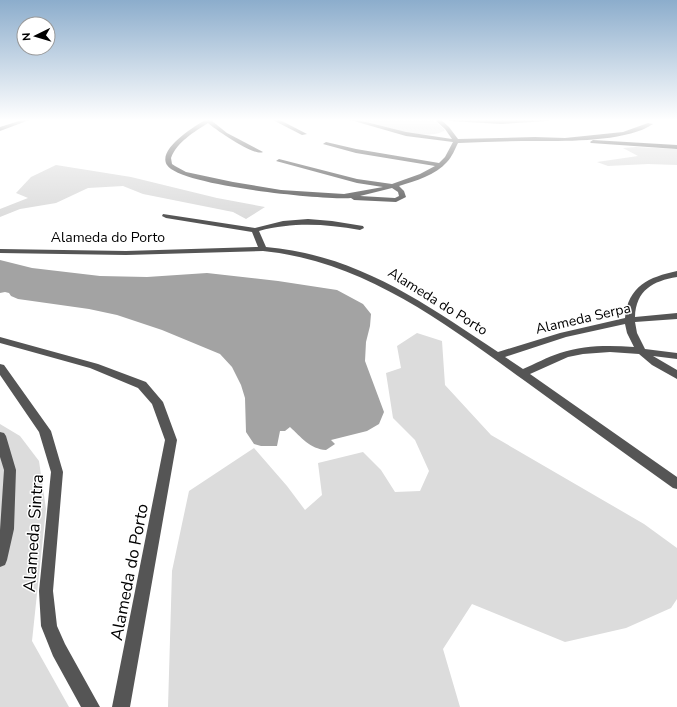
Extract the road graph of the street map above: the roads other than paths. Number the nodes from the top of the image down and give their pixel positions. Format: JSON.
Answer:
{"nodes":[{"id":1,"x":171,"y":152,"type":"edge"},
{"id":2,"x":361,"y":152,"type":"edge"},
{"id":3,"x":451,"y":152,"type":"edge"},
{"id":4,"x":279,"y":161,"type":"dead end"},
{"id":5,"x":440,"y":165,"type":"junction"},
{"id":6,"x":391,"y":186,"type":"junction"},
{"id":7,"x":346,"y":196,"type":"junction"},
{"id":8,"x":166,"y":216,"type":"dead end"},
{"id":9,"x":360,"y":228,"type":"dead end"},
{"id":10,"x":255,"y":230,"type":"junction"},
{"id":11,"x":263,"y":250,"type":"junction"},
{"id":12,"x":0,"y":251,"type":"edge"},
{"id":13,"x":677,"y":274,"type":"edge"},
{"id":14,"x":677,"y":316,"type":"edge"},
{"id":15,"x":630,"y":320,"type":"junction"},
{"id":16,"x":0,"y":340,"type":"edge"},
{"id":17,"x":643,"y":352,"type":"junction"},
{"id":18,"x":496,"y":356,"type":"junction"},
{"id":19,"x":677,"y":356,"type":"edge"},
{"id":20,"x":0,"y":367,"type":"edge"},
{"id":21,"x":522,"y":374,"type":"junction"},
{"id":22,"x":677,"y":375,"type":"edge"},
{"id":23,"x":0,"y":436,"type":"edge"},
{"id":24,"x":677,"y":484,"type":"edge"},
{"id":25,"x":0,"y":560,"type":"edge"},
{"id":26,"x":91,"y":707,"type":"edge"},
{"id":27,"x":122,"y":707,"type":"edge"}],
"edges":[{"from":1,"to":7,"type":"street"},
{"from":2,"to":5,"type":"street"},
{"from":3,"to":5,"type":"street"},
{"from":4,"to":6,"type":"street"},
{"from":5,"to":6,"type":"street"},
{"from":6,"to":7,"type":"street"},
{"from":6,"to":7,"type":"street"},
{"from":8,"to":10,"type":"street"},
{"from":9,"to":10,"type":"street"},
{"from":10,"to":11,"type":"street"},
{"from":11,"to":12,"type":"street","name":"Alameda do Porto"},
{"from":11,"to":18,"type":"street","name":"Alameda do Porto"},
{"from":13,"to":15,"type":"street"},
{"from":14,"to":15,"type":"street","name":"Alameda Serpa"},
{"from":15,"to":17,"type":"street"},
{"from":15,"to":18,"type":"street","name":"Alameda Serpa"},
{"from":16,"to":27,"type":"street","name":"Alameda do Porto"},
{"from":17,"to":19,"type":"street"},
{"from":17,"to":21,"type":"street"},
{"from":17,"to":22,"type":"street"},
{"from":18,"to":21,"type":"street","name":"Alameda do Porto"},
{"from":20,"to":26,"type":"street","name":"Alameda Sintra"},
{"from":21,"to":24,"type":"street","name":"Alameda do Porto"},
{"from":23,"to":25,"type":"street"}]}
